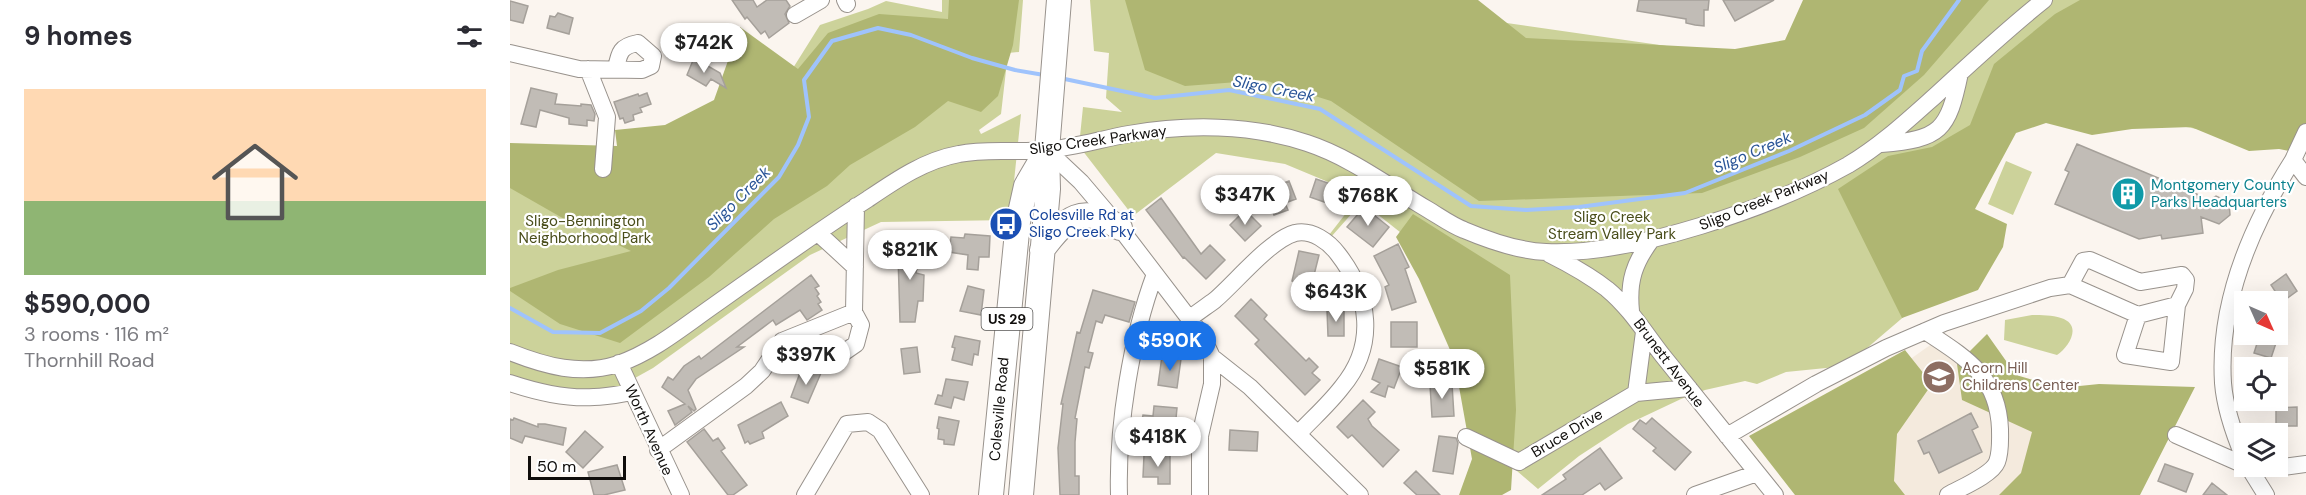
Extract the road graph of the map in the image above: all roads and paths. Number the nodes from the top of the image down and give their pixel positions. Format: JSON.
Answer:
{"nodes":[{"id":1,"x":821,"y":0,"type":"edge"},
{"id":2,"x":1059,"y":0,"type":"edge"},
{"id":3,"x":2044,"y":0,"type":"edge"},
{"id":4,"x":795,"y":15,"type":"dead end"},
{"id":5,"x":510,"y":53,"type":"edge"},
{"id":6,"x":588,"y":69,"type":"junction"},
{"id":7,"x":616,"y":69,"type":"dead end"},
{"id":8,"x":1960,"y":73,"type":"junction"},
{"id":9,"x":2306,"y":132,"type":"edge"},
{"id":10,"x":1880,"y":144,"type":"junction"},
{"id":11,"x":1047,"y":150,"type":"junction"},
{"id":12,"x":2293,"y":160,"type":"junction"},
{"id":13,"x":603,"y":169,"type":"dead end"},
{"id":14,"x":2306,"y":177,"type":"edge"},
{"id":15,"x":856,"y":207,"type":"junction"},
{"id":16,"x":1120,"y":228,"type":"junction"},
{"id":17,"x":818,"y":233,"type":"junction"},
{"id":18,"x":1652,"y":239,"type":"junction"},
{"id":19,"x":1041,"y":252,"type":"junction"},
{"id":20,"x":1545,"y":252,"type":"junction"},
{"id":21,"x":855,"y":267,"type":"junction"},
{"id":22,"x":1155,"y":274,"type":"junction"},
{"id":23,"x":2070,"y":285,"type":"junction"},
{"id":24,"x":2177,"y":305,"type":"junction"},
{"id":25,"x":1631,"y":311,"type":"junction"},
{"id":26,"x":854,"y":312,"type":"junction"},
{"id":27,"x":2138,"y":315,"type":"junction"},
{"id":28,"x":1189,"y":319,"type":"junction"},
{"id":29,"x":1925,"y":331,"type":"junction"},
{"id":30,"x":1644,"y":332,"type":"junction"},
{"id":31,"x":782,"y":341,"type":"junction"},
{"id":32,"x":510,"y":352,"type":"edge"},
{"id":33,"x":1212,"y":357,"type":"junction"},
{"id":34,"x":619,"y":363,"type":"junction"},
{"id":35,"x":510,"y":384,"type":"edge"},
{"id":36,"x":1689,"y":388,"type":"junction"},
{"id":37,"x":632,"y":392,"type":"junction"},
{"id":38,"x":1636,"y":393,"type":"junction"},
{"id":39,"x":2234,"y":430,"type":"edge"},
{"id":40,"x":1298,"y":434,"type":"junction"},
{"id":41,"x":2176,"y":435,"type":"dead end"},
{"id":42,"x":1727,"y":436,"type":"junction"},
{"id":43,"x":1466,"y":437,"type":"dead end"},
{"id":44,"x":658,"y":450,"type":"junction"},
{"id":45,"x":2234,"y":460,"type":"edge"},
{"id":46,"x":2306,"y":464,"type":"edge"},
{"id":47,"x":2288,"y":466,"type":"edge"},
{"id":48,"x":1757,"y":473,"type":"junction"},
{"id":49,"x":2255,"y":477,"type":"edge"},
{"id":50,"x":681,"y":495,"type":"edge"},
{"id":51,"x":805,"y":495,"type":"edge"},
{"id":52,"x":921,"y":495,"type":"edge"},
{"id":53,"x":991,"y":495,"type":"edge"},
{"id":54,"x":1021,"y":495,"type":"edge"},
{"id":55,"x":1119,"y":495,"type":"edge"},
{"id":56,"x":1200,"y":495,"type":"edge"},
{"id":57,"x":1360,"y":495,"type":"edge"},
{"id":58,"x":1695,"y":495,"type":"edge"},
{"id":59,"x":1775,"y":495,"type":"edge"},
{"id":60,"x":1947,"y":495,"type":"edge"},
{"id":61,"x":2266,"y":495,"type":"edge"}],
"edges":[{"from":1,"to":4,"type":"street"},
{"from":2,"to":11,"type":"highway","name":"Colesville Road","number":"US 29"},
{"from":3,"to":8,"type":"street","name":"Sligo Creek Parkway"},
{"from":5,"to":6,"type":"street"},
{"from":6,"to":7,"type":"street"},
{"from":6,"to":13,"type":"street"},
{"from":8,"to":10,"type":"street","name":"Sligo Creek Parkway"},
{"from":8,"to":10,"type":"street"},
{"from":9,"to":12,"type":"street"},
{"from":10,"to":18,"type":"street","name":"Sligo Creek Parkway"},
{"from":11,"to":15,"type":"street","name":"Sligo Creek Parkway"},
{"from":11,"to":16,"type":"street"},
{"from":11,"to":19,"type":"highway","name":"Colesville Road","number":"US 29"},
{"from":11,"to":20,"type":"street","name":"Sligo Creek Parkway"},
{"from":11,"to":53,"type":"highway","name":"Colesville Road","number":"US 29"},
{"from":12,"to":14,"type":"street"},
{"from":12,"to":39,"type":"street"},
{"from":15,"to":17,"type":"street","name":"Sligo Creek Parkway"},
{"from":15,"to":21,"type":"street"},
{"from":16,"to":19,"type":"highway"},
{"from":16,"to":22,"type":"street"},
{"from":17,"to":21,"type":"street"},
{"from":17,"to":34,"type":"street","name":"Sligo Creek Parkway"},
{"from":18,"to":20,"type":"street","name":"Sligo Creek Parkway"},
{"from":18,"to":25,"type":"street"},
{"from":19,"to":54,"type":"highway","name":"Colesville Road","number":"US 29"},
{"from":20,"to":25,"type":"street","name":"Brunett Avenue"},
{"from":21,"to":26,"type":"street"},
{"from":22,"to":28,"type":"street"},
{"from":22,"to":55,"type":"street"},
{"from":23,"to":24,"type":"street"},
{"from":23,"to":27,"type":"street"},
{"from":23,"to":29,"type":"street"},
{"from":24,"to":27,"type":"street"},
{"from":24,"to":27,"type":"street"},
{"from":25,"to":30,"type":"street","name":"Brunett Avenue"},
{"from":26,"to":31,"type":"street"},
{"from":26,"to":31,"type":"street"},
{"from":28,"to":33,"type":"street"},
{"from":28,"to":40,"type":"street"},
{"from":29,"to":42,"type":"street"},
{"from":29,"to":60,"type":"street"},
{"from":30,"to":36,"type":"street","name":"Brunett Avenue"},
{"from":30,"to":38,"type":"street"},
{"from":31,"to":44,"type":"street"},
{"from":32,"to":34,"type":"street","name":"Sligo Creek Parkway"},
{"from":33,"to":40,"type":"street"},
{"from":33,"to":56,"type":"street"},
{"from":34,"to":37,"type":"street","name":"Worth Avenue"},
{"from":35,"to":37,"type":"street"},
{"from":36,"to":38,"type":"street","name":"Bruce Drive"},
{"from":36,"to":42,"type":"street","name":"Brunett Avenue"},
{"from":37,"to":44,"type":"street","name":"Worth Avenue"},
{"from":38,"to":43,"type":"street","name":"Bruce Drive"},
{"from":40,"to":57,"type":"street"},
{"from":41,"to":45,"type":"street"},
{"from":42,"to":48,"type":"street","name":"Brunett Avenue"},
{"from":44,"to":50,"type":"street","name":"Worth Avenue"},
{"from":46,"to":47,"type":"street"},
{"from":48,"to":58,"type":"street"},
{"from":48,"to":59,"type":"street","name":"Brunett Avenue"},
{"from":49,"to":61,"type":"street"},
{"from":51,"to":52,"type":"street"}]}
